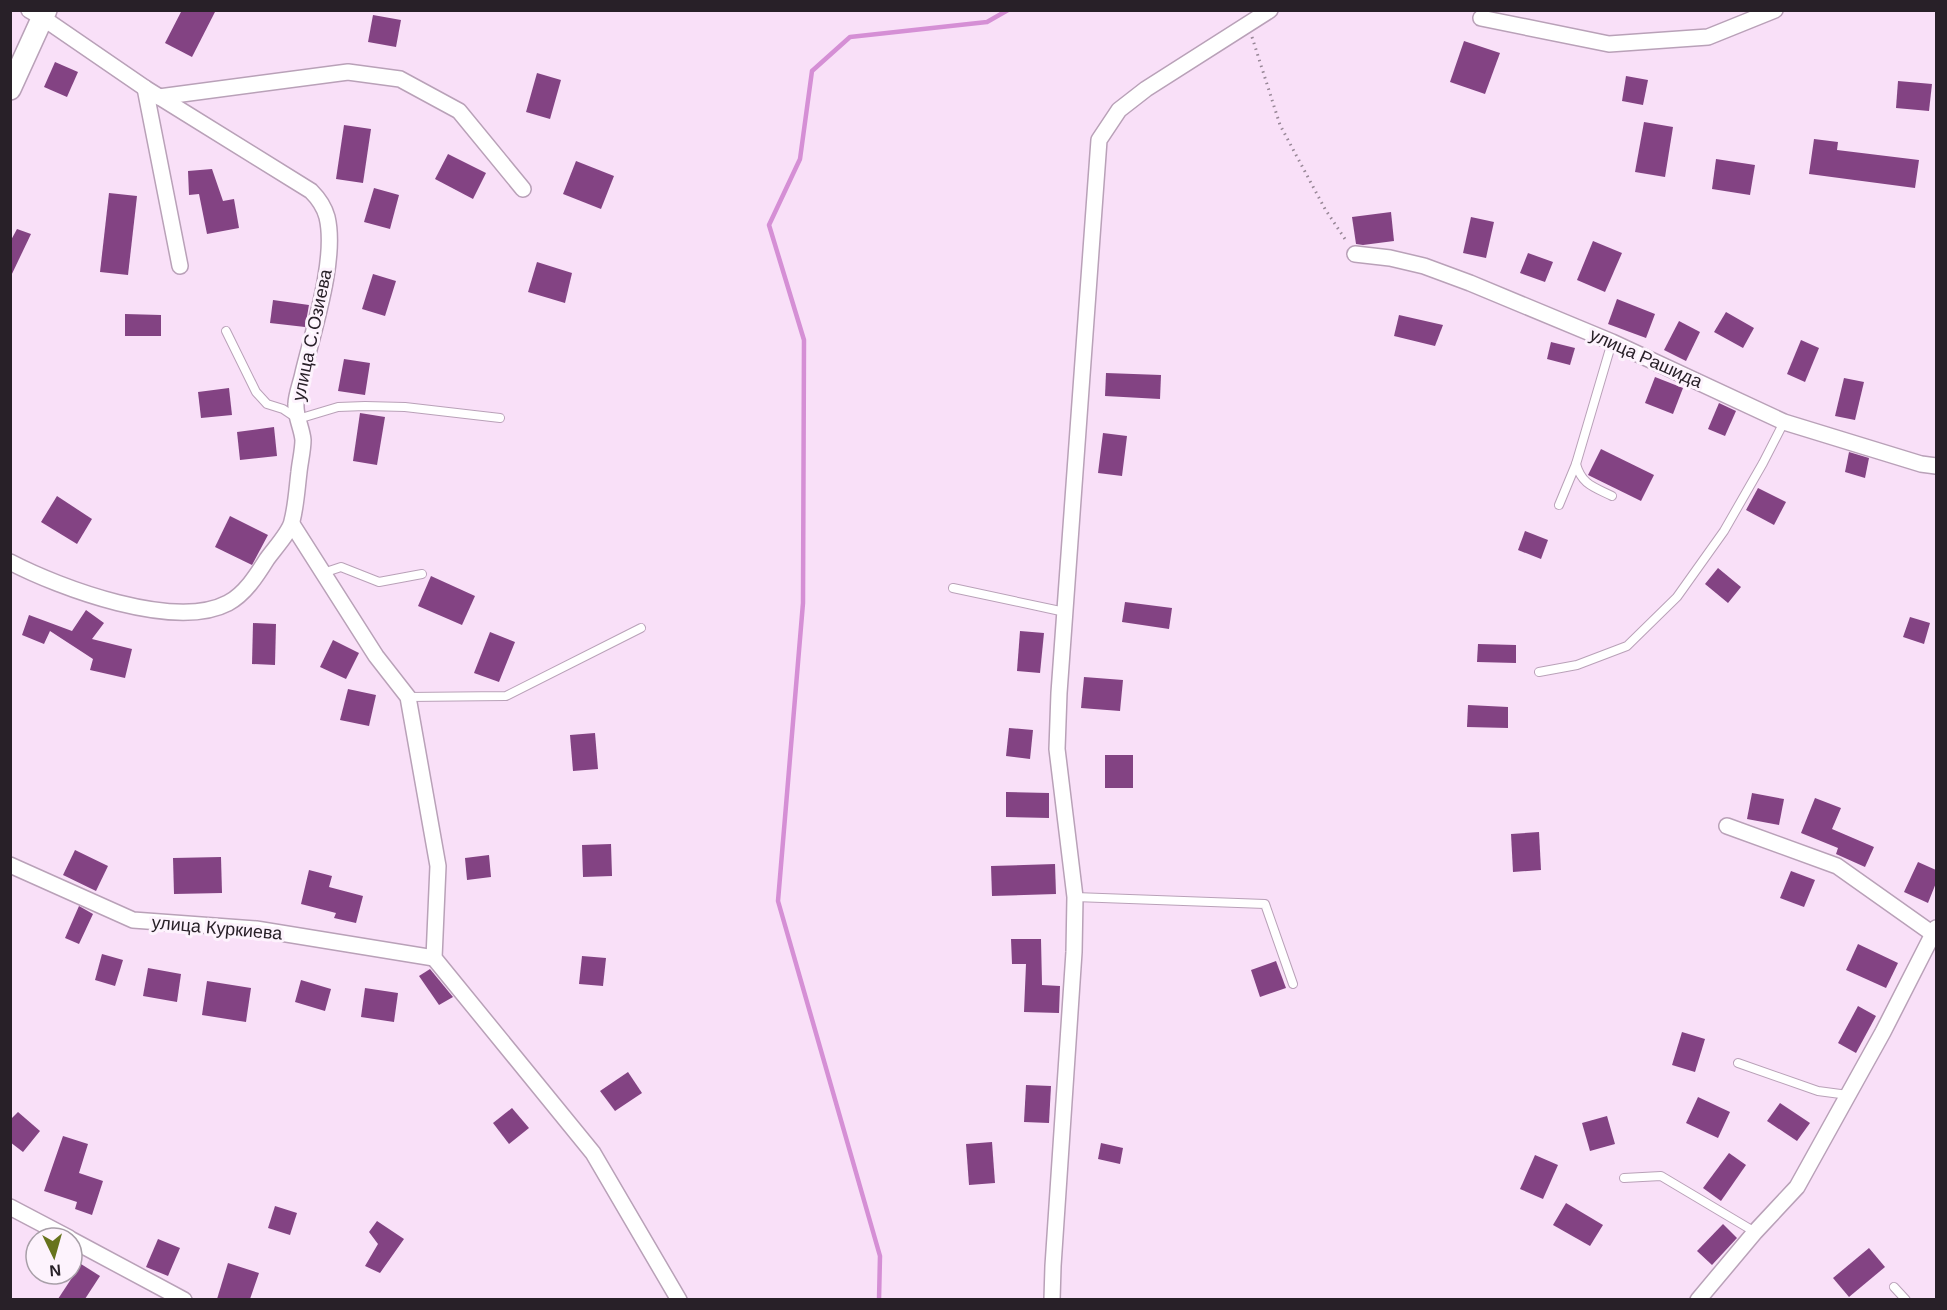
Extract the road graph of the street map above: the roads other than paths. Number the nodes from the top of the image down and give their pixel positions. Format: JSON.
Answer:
{"nodes":[{"id":1,"x":1270,"y":10,"type":"edge"},
{"id":2,"x":1775,"y":10,"type":"edge"},
{"id":3,"x":39,"y":13,"type":"edge"},
{"id":4,"x":1482,"y":18,"type":"dead end"},
{"id":5,"x":145,"y":88,"type":"junction"},
{"id":6,"x":10,"y":89,"type":"edge"},
{"id":7,"x":159,"y":97,"type":"junction"},
{"id":8,"x":523,"y":189,"type":"dead end"},
{"id":9,"x":1354,"y":254,"type":"road end"},
{"id":10,"x":180,"y":266,"type":"dead end"},
{"id":11,"x":226,"y":331,"type":"dead end"},
{"id":12,"x":1612,"y":342,"type":"junction"},
{"id":13,"x":500,"y":418,"type":"dead end"},
{"id":14,"x":298,"y":419,"type":"junction"},
{"id":15,"x":1784,"y":422,"type":"junction"},
{"id":16,"x":1576,"y":464,"type":"junction"},
{"id":17,"x":1936,"y":466,"type":"edge"},
{"id":18,"x":1612,"y":496,"type":"dead end"},
{"id":19,"x":1559,"y":505,"type":"dead end"},
{"id":20,"x":292,"y":524,"type":"junction"},
{"id":21,"x":10,"y":562,"type":"edge"},
{"id":22,"x":323,"y":573,"type":"junction"},
{"id":23,"x":422,"y":574,"type":"dead end"},
{"id":24,"x":953,"y":588,"type":"dead end"},
{"id":25,"x":1065,"y":612,"type":"junction"},
{"id":26,"x":641,"y":628,"type":"dead end"},
{"id":27,"x":1539,"y":672,"type":"dead end"},
{"id":28,"x":408,"y":697,"type":"junction"},
{"id":29,"x":1727,"y":826,"type":"dead end"},
{"id":30,"x":10,"y":865,"type":"edge"},
{"id":31,"x":1075,"y":897,"type":"junction"},
{"id":32,"x":1935,"y":931,"type":"edge"},
{"id":33,"x":434,"y":958,"type":"junction"},
{"id":34,"x":1293,"y":984,"type":"dead end"},
{"id":35,"x":1738,"y":1063,"type":"dead end"},
{"id":36,"x":1848,"y":1095,"type":"junction"},
{"id":37,"x":1624,"y":1178,"type":"dead end"},
{"id":38,"x":10,"y":1207,"type":"edge"},
{"id":39,"x":46,"y":1226,"type":"edge"},
{"id":40,"x":1755,"y":1232,"type":"junction"},
{"id":41,"x":84,"y":1246,"type":"edge"},
{"id":42,"x":1894,"y":1287,"type":"dead end"},
{"id":43,"x":184,"y":1299,"type":"edge"},
{"id":44,"x":679,"y":1299,"type":"edge"},
{"id":45,"x":1052,"y":1299,"type":"edge"},
{"id":46,"x":1698,"y":1299,"type":"edge"},
{"id":47,"x":1906,"y":1299,"type":"edge"}],
"edges":[{"from":1,"to":25,"type":"street"},
{"from":2,"to":4,"type":"street"},
{"from":3,"to":5,"type":"street","name":"улица С.Озиева"},
{"from":3,"to":6,"type":"street"},
{"from":5,"to":7,"type":"street","name":"улица С.Озиева"},
{"from":5,"to":10,"type":"street"},
{"from":7,"to":8,"type":"street"},
{"from":7,"to":14,"type":"street","name":"улица С.Озиева"},
{"from":9,"to":12,"type":"street","name":"улица Рашида"},
{"from":11,"to":14,"type":"lane"},
{"from":12,"to":15,"type":"street","name":"улица Рашида"},
{"from":12,"to":16,"type":"lane"},
{"from":13,"to":14,"type":"lane"},
{"from":14,"to":20,"type":"street","name":"улица С.Озиева"},
{"from":15,"to":17,"type":"street","name":"улица Рашида"},
{"from":15,"to":27,"type":"lane"},
{"from":16,"to":18,"type":"lane"},
{"from":16,"to":19,"type":"lane"},
{"from":20,"to":21,"type":"street","name":"улица С.Озиева"},
{"from":20,"to":22,"type":"street"},
{"from":22,"to":23,"type":"lane"},
{"from":22,"to":28,"type":"street"},
{"from":24,"to":25,"type":"lane"},
{"from":25,"to":31,"type":"street"},
{"from":26,"to":28,"type":"lane"},
{"from":28,"to":33,"type":"street"},
{"from":29,"to":32,"type":"street"},
{"from":30,"to":33,"type":"street","name":"улица Куркиева"},
{"from":31,"to":34,"type":"lane"},
{"from":31,"to":45,"type":"street"},
{"from":32,"to":36,"type":"street"},
{"from":33,"to":44,"type":"street"},
{"from":35,"to":36,"type":"lane"},
{"from":36,"to":40,"type":"street"},
{"from":37,"to":40,"type":"lane"},
{"from":38,"to":39,"type":"street"},
{"from":40,"to":46,"type":"street"},
{"from":41,"to":43,"type":"street"},
{"from":42,"to":47,"type":"lane"}]}
